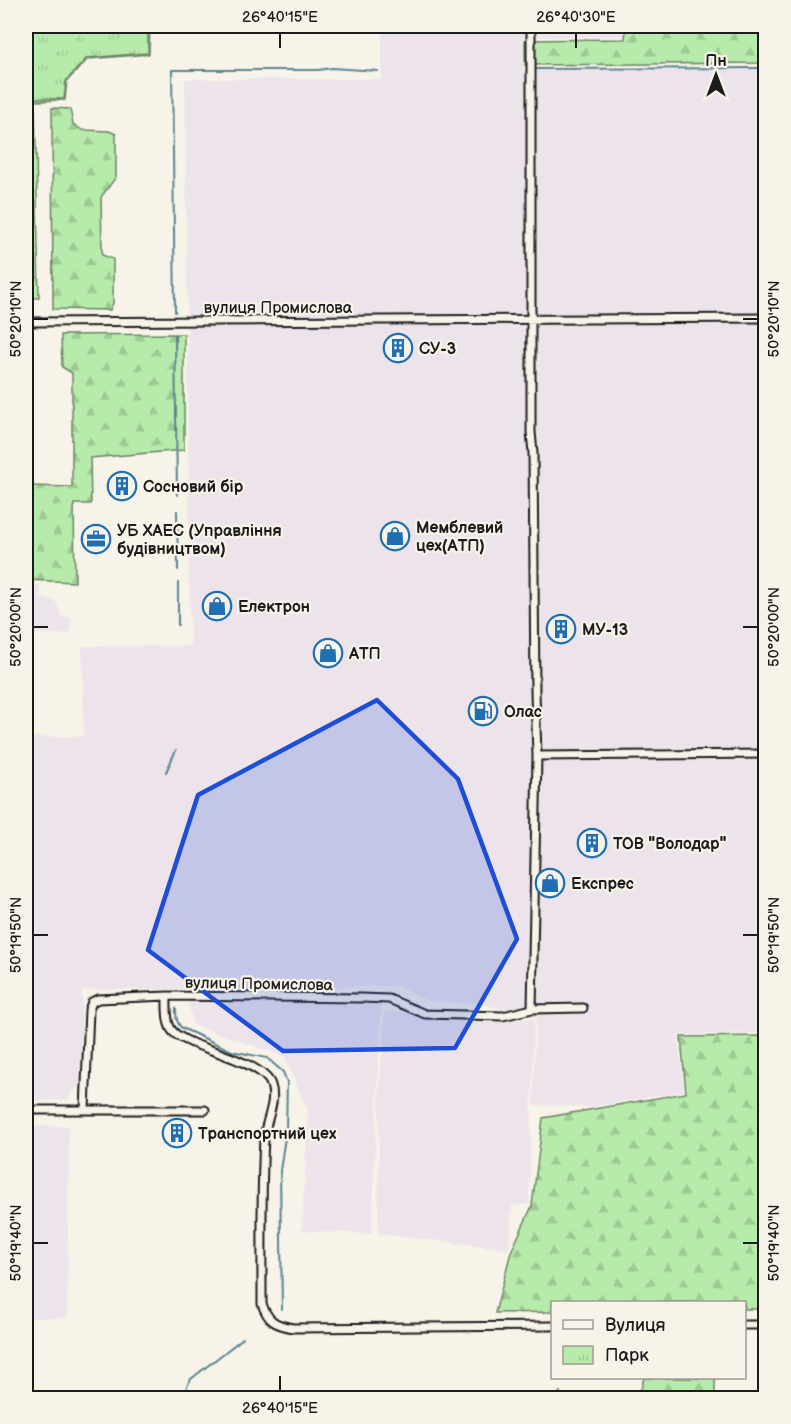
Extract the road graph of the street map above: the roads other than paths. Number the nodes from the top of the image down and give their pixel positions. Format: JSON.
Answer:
{"nodes":[{"id":1,"x":531,"y":26,"type":"edge"},
{"id":2,"x":765,"y":318,"type":"edge"},
{"id":3,"x":532,"y":319,"type":"junction"},
{"id":4,"x":26,"y":322,"type":"edge"},
{"id":5,"x":765,"y":754,"type":"edge"},
{"id":6,"x":537,"y":756,"type":"junction"},
{"id":7,"x":167,"y":996,"type":"junction"},
{"id":8,"x":583,"y":1008,"type":"dead end"},
{"id":9,"x":532,"y":1009,"type":"junction"},
{"id":10,"x":26,"y":1110,"type":"edge"},
{"id":11,"x":85,"y":1110,"type":"junction"},
{"id":12,"x":205,"y":1110,"type":"dead end"},
{"id":13,"x":746,"y":1325,"type":"edge"},
{"id":14,"x":765,"y":1325,"type":"edge"},
{"id":15,"x":551,"y":1326,"type":"edge"}],
"edges":[{"from":1,"to":3,"type":"street"},
{"from":2,"to":3,"type":"street","name":"вулиця Промислова"},
{"from":3,"to":4,"type":"street","name":"вулиця Промислова"},
{"from":3,"to":6,"type":"street"},
{"from":5,"to":6,"type":"street"},
{"from":6,"to":9,"type":"street"},
{"from":7,"to":9,"type":"street","name":"вулиця Промислова"},
{"from":7,"to":11,"type":"street","name":"вулиця Промислова"},
{"from":7,"to":15,"type":"street"},
{"from":8,"to":9,"type":"street","name":"вулиця Промислова"},
{"from":10,"to":11,"type":"street"},
{"from":11,"to":12,"type":"street"},
{"from":13,"to":14,"type":"street"}]}
